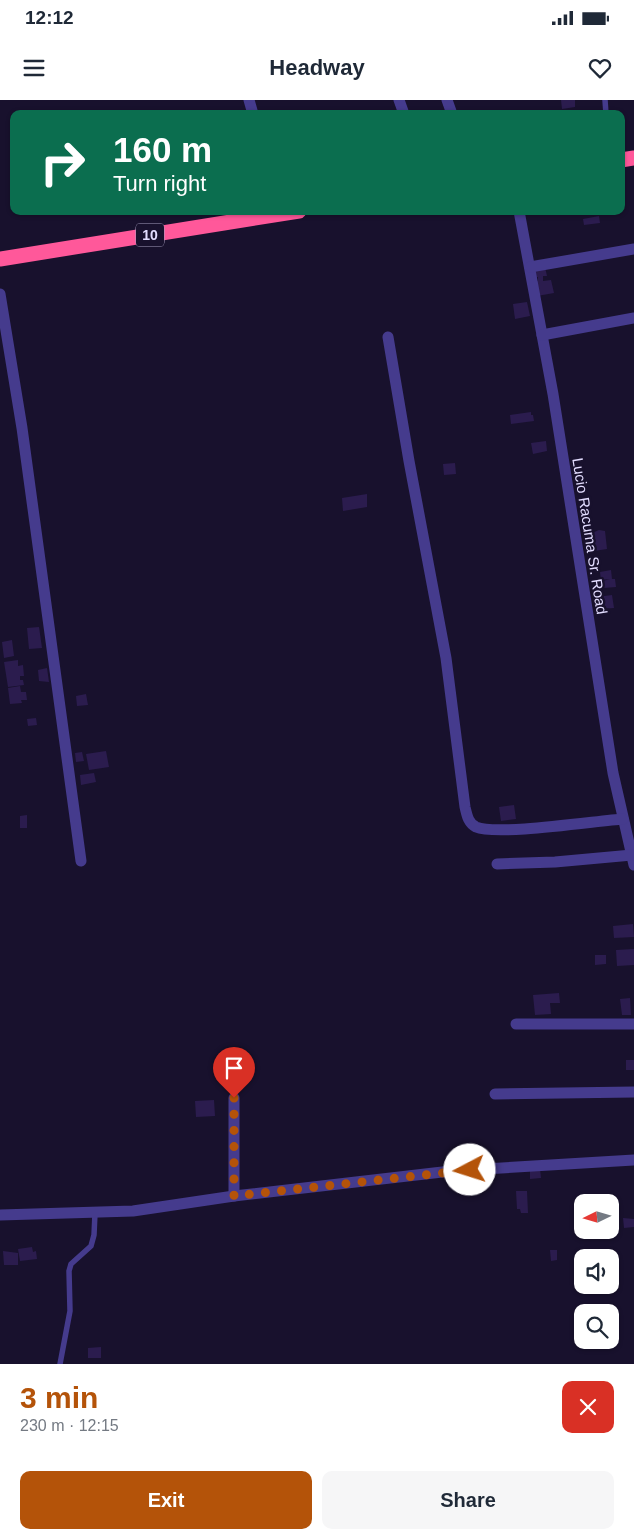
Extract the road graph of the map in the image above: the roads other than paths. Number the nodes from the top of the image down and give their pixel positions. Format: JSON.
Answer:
{"nodes":[{"id":1,"x":269,"y":215,"type":"edge"},
{"id":2,"x":520,"y":215,"type":"edge"},
{"id":3,"x":634,"y":250,"type":"edge"},
{"id":4,"x":0,"y":258,"type":"edge"},
{"id":5,"x":530,"y":267,"type":"junction"},
{"id":6,"x":0,"y":294,"type":"edge"},
{"id":7,"x":634,"y":318,"type":"edge"},
{"id":8,"x":542,"y":335,"type":"junction"},
{"id":9,"x":388,"y":337,"type":"dead end"},
{"id":10,"x":623,"y":819,"type":"junction"},
{"id":11,"x":633,"y":860,"type":"edge"},
{"id":12,"x":81,"y":861,"type":"dead end"},
{"id":13,"x":497,"y":864,"type":"dead end"},
{"id":14,"x":516,"y":1024,"type":"dead end"},
{"id":15,"x":634,"y":1024,"type":"edge"},
{"id":16,"x":633,"y":1093,"type":"edge"},
{"id":17,"x":495,"y":1094,"type":"dead end"},
{"id":18,"x":234,"y":1098,"type":"dead end"},
{"id":19,"x":634,"y":1160,"type":"edge"},
{"id":20,"x":234,"y":1196,"type":"junction"},
{"id":21,"x":0,"y":1205,"type":"edge"},
{"id":22,"x":95,"y":1213,"type":"junction"},
{"id":23,"x":5,"y":1215,"type":"edge"},
{"id":24,"x":60,"y":1364,"type":"edge"}],
"edges":[{"from":1,"to":4,"type":"highway","number":"10"},
{"from":2,"to":5,"type":"street","name":"Lucio Racuma Sr. Road"},
{"from":3,"to":5,"type":"street"},
{"from":5,"to":8,"type":"street","name":"Lucio Racuma Sr. Road"},
{"from":6,"to":12,"type":"street"},
{"from":7,"to":8,"type":"street"},
{"from":8,"to":10,"type":"street","name":"Lucio Racuma Sr. Road"},
{"from":9,"to":10,"type":"street"},
{"from":10,"to":11,"type":"street","name":"Lucio Racuma Sr. Road"},
{"from":11,"to":13,"type":"street"},
{"from":14,"to":15,"type":"street"},
{"from":16,"to":17,"type":"street"},
{"from":18,"to":20,"type":"street"},
{"from":19,"to":20,"type":"street"},
{"from":20,"to":22,"type":"street"},
{"from":21,"to":23,"type":"street"},
{"from":22,"to":23,"type":"street"},
{"from":22,"to":24,"type":"lane"}]}
